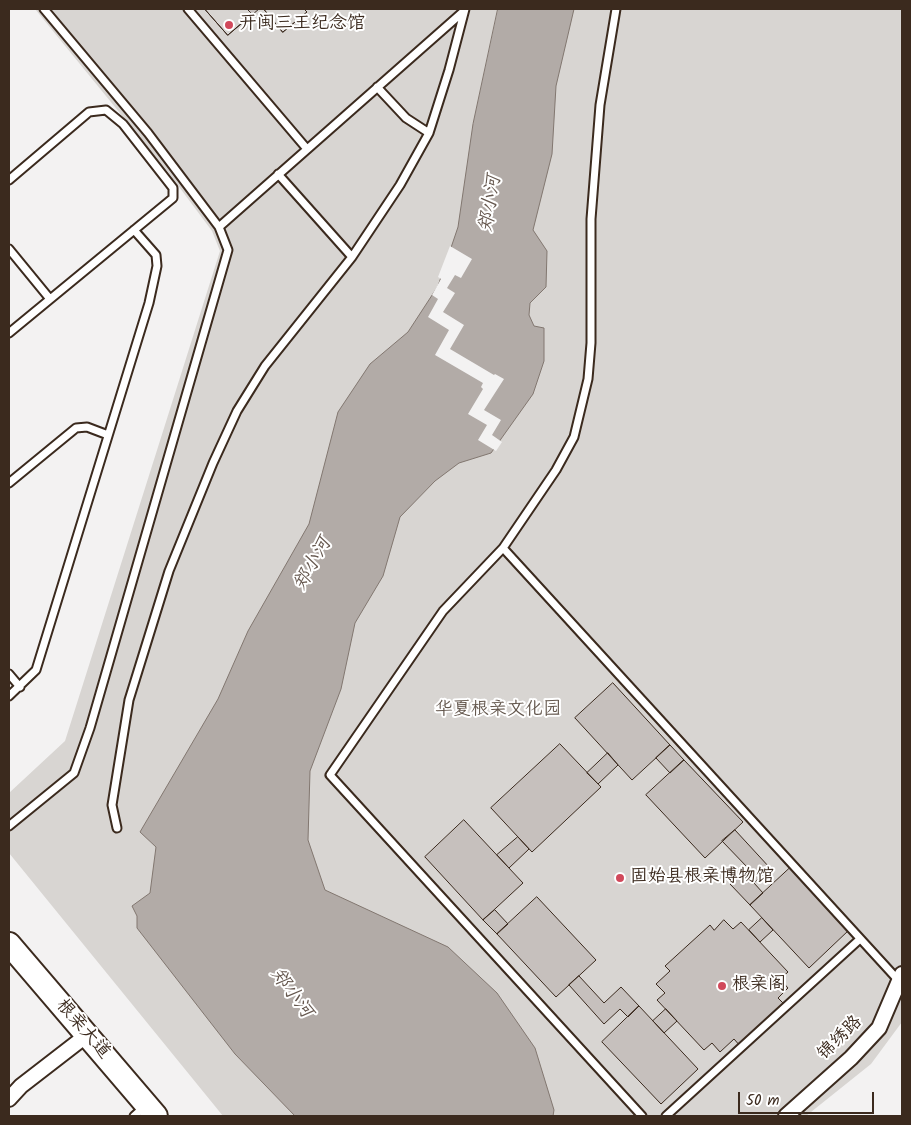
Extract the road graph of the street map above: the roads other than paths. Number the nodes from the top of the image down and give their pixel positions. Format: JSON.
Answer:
{"nodes":[{"id":1,"x":44,"y":9,"type":"edge"},
{"id":2,"x":188,"y":9,"type":"edge"},
{"id":3,"x":616,"y":9,"type":"edge"},
{"id":4,"x":464,"y":10,"type":"edge"},
{"id":5,"x":377,"y":87,"type":"junction"},
{"id":6,"x":429,"y":133,"type":"junction"},
{"id":7,"x":307,"y":149,"type":"junction"},
{"id":8,"x":278,"y":174,"type":"junction"},
{"id":9,"x":9,"y":180,"type":"edge"},
{"id":10,"x":219,"y":227,"type":"junction"},
{"id":11,"x":134,"y":230,"type":"junction"},
{"id":12,"x":9,"y":249,"type":"edge"},
{"id":13,"x":352,"y":257,"type":"junction"},
{"id":14,"x":50,"y":299,"type":"junction"},
{"id":15,"x":9,"y":333,"type":"edge"},
{"id":16,"x":108,"y":435,"type":"junction"},
{"id":17,"x":9,"y":483,"type":"edge"},
{"id":18,"x":503,"y":548,"type":"junction"},
{"id":19,"x":9,"y":674,"type":"edge"},
{"id":20,"x":20,"y":686,"type":"junction"},
{"id":21,"x":9,"y":696,"type":"edge"},
{"id":22,"x":9,"y":826,"type":"edge"},
{"id":23,"x":117,"y":828,"type":"dead end"},
{"id":24,"x":860,"y":939,"type":"junction"},
{"id":25,"x":9,"y":944,"type":"edge"},
{"id":26,"x":901,"y":978,"type":"edge"},
{"id":27,"x":86,"y":1035,"type":"junction"},
{"id":28,"x":9,"y":1099,"type":"edge"},
{"id":29,"x":145,"y":1112,"type":"edge"},
{"id":30,"x":642,"y":1116,"type":"edge"},
{"id":31,"x":666,"y":1116,"type":"edge"},
{"id":32,"x":786,"y":1116,"type":"edge"}],
"edges":[{"from":1,"to":10,"type":"lane"},
{"from":2,"to":7,"type":"lane"},
{"from":3,"to":18,"type":"lane"},
{"from":4,"to":5,"type":"lane"},
{"from":4,"to":6,"type":"lane"},
{"from":5,"to":6,"type":"lane"},
{"from":5,"to":7,"type":"lane"},
{"from":6,"to":13,"type":"lane"},
{"from":7,"to":8,"type":"lane"},
{"from":8,"to":10,"type":"lane"},
{"from":8,"to":13,"type":"lane"},
{"from":9,"to":11,"type":"lane"},
{"from":10,"to":22,"type":"lane"},
{"from":11,"to":14,"type":"lane"},
{"from":11,"to":16,"type":"lane"},
{"from":12,"to":14,"type":"lane"},
{"from":13,"to":23,"type":"lane"},
{"from":14,"to":15,"type":"lane"},
{"from":16,"to":17,"type":"lane"},
{"from":16,"to":20,"type":"lane"},
{"from":18,"to":24,"type":"lane"},
{"from":18,"to":30,"type":"lane"},
{"from":19,"to":20,"type":"lane"},
{"from":20,"to":21,"type":"lane"},
{"from":24,"to":26,"type":"lane"},
{"from":24,"to":31,"type":"lane"},
{"from":25,"to":27,"type":"main road","name":"根亲大道"},
{"from":26,"to":32,"type":"street","name":"锦绣路"},
{"from":27,"to":28,"type":"street"},
{"from":27,"to":29,"type":"main road","name":"根亲大道"}]}
